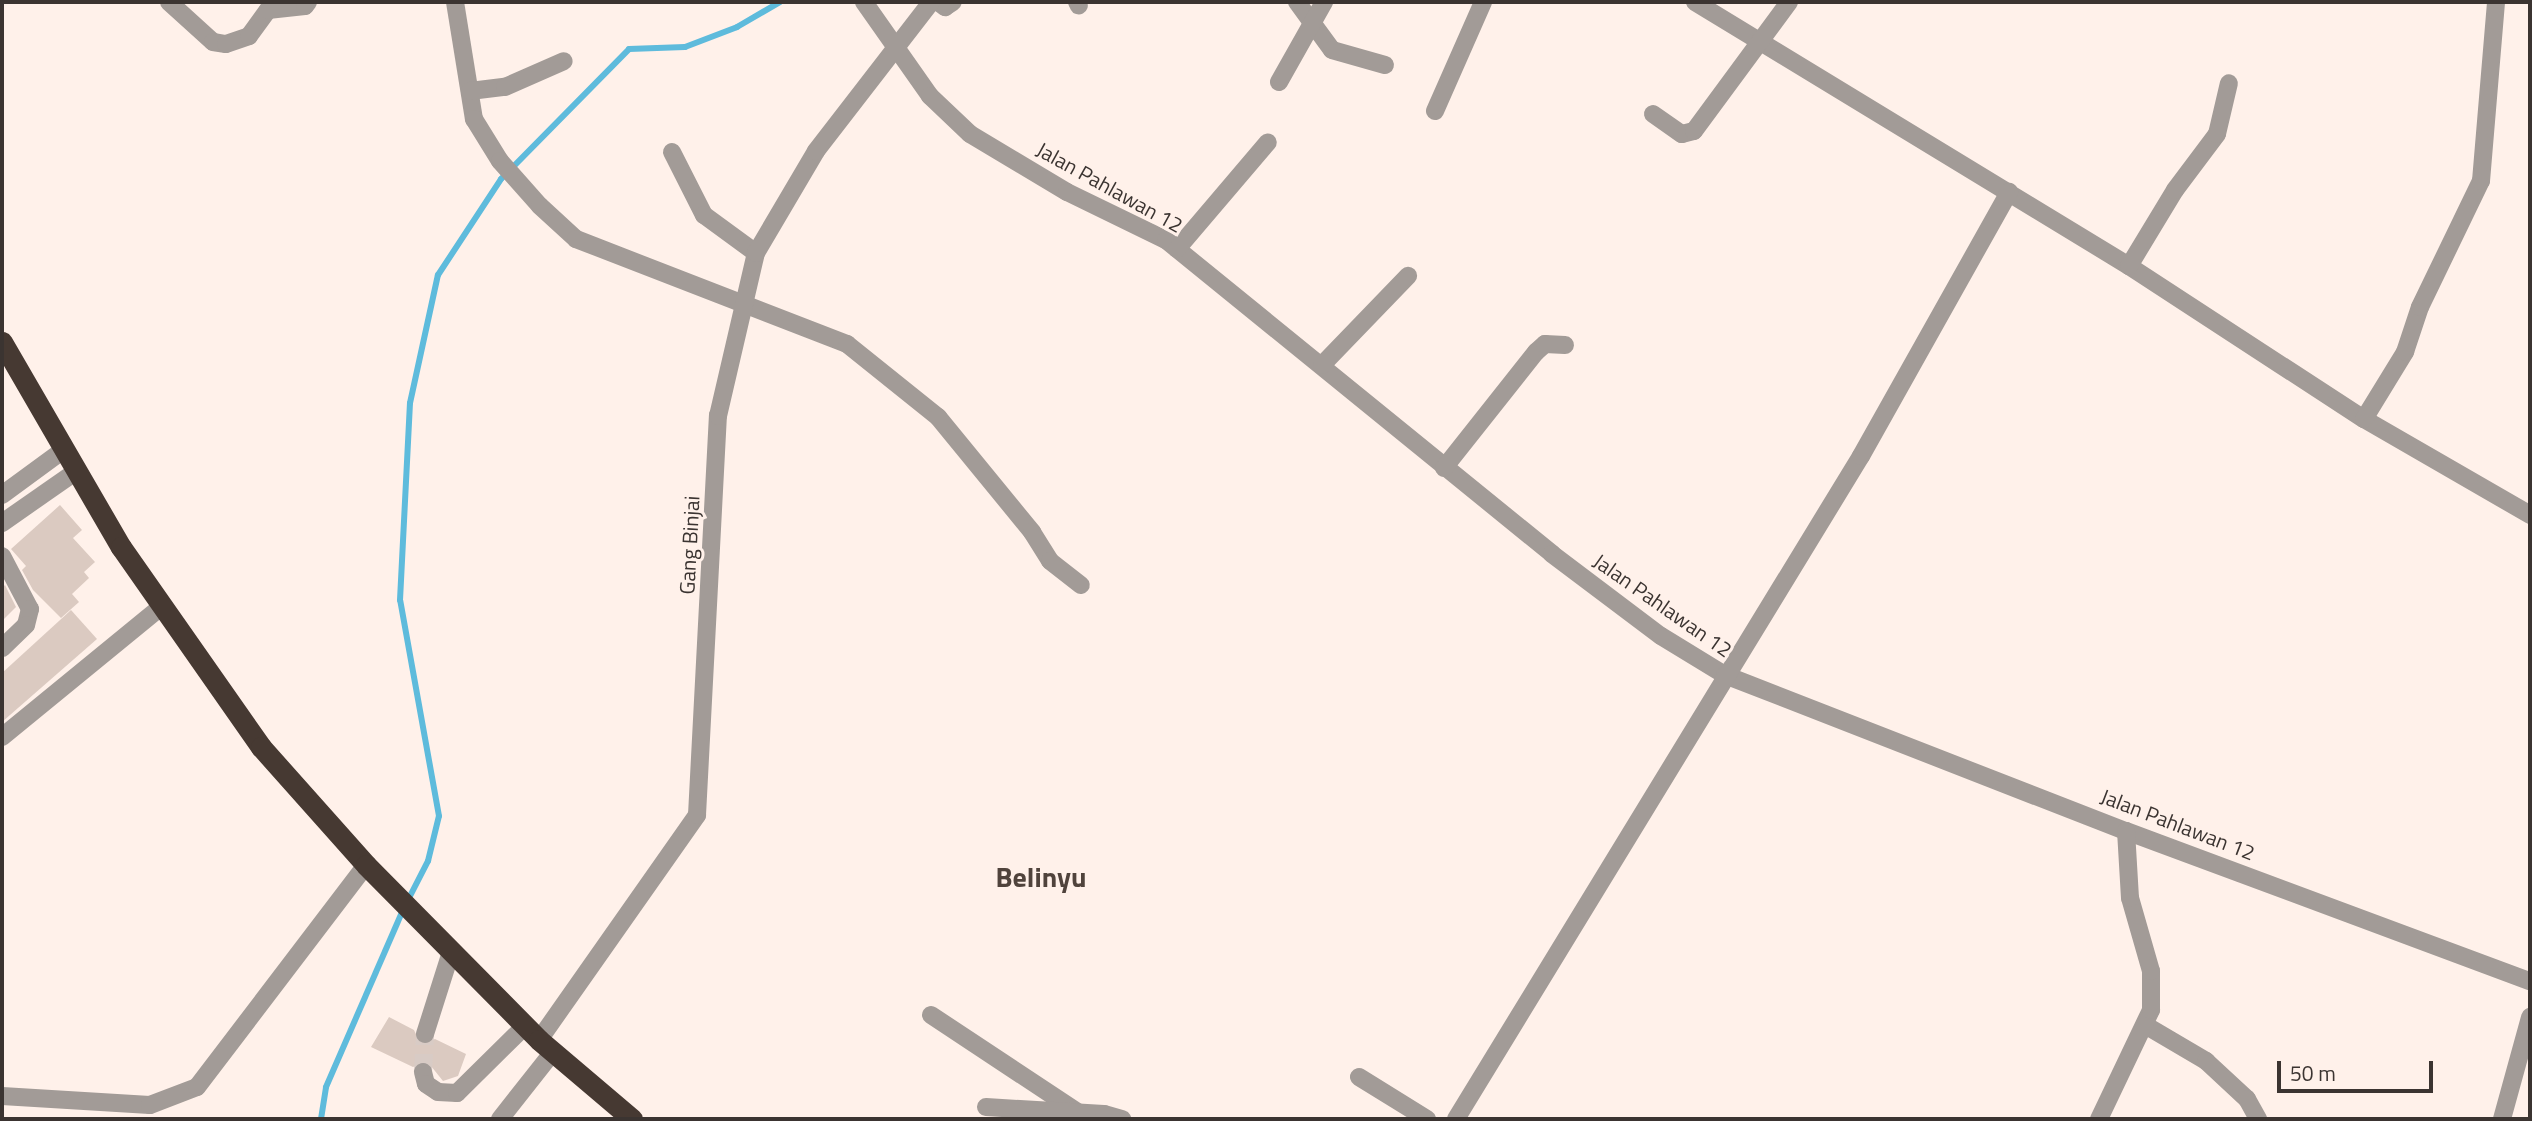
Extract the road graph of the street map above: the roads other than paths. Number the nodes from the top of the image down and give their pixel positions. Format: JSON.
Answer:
{"nodes":[{"id":1,"x":169,"y":2,"type":"edge"},
{"id":2,"x":308,"y":2,"type":"edge"},
{"id":3,"x":455,"y":2,"type":"edge"},
{"id":4,"x":863,"y":2,"type":"edge"},
{"id":5,"x":930,"y":2,"type":"edge"},
{"id":6,"x":938,"y":2,"type":"edge"},
{"id":7,"x":953,"y":2,"type":"edge"},
{"id":8,"x":1297,"y":2,"type":"edge"},
{"id":9,"x":1324,"y":2,"type":"edge"},
{"id":10,"x":1483,"y":2,"type":"edge"},
{"id":11,"x":1695,"y":2,"type":"edge"},
{"id":12,"x":1789,"y":2,"type":"edge"},
{"id":13,"x":2496,"y":2,"type":"edge"},
{"id":14,"x":1311,"y":24,"type":"junction"},
{"id":15,"x":1761,"y":41,"type":"junction"},
{"id":16,"x":897,"y":51,"type":"junction"},
{"id":17,"x":565,"y":61,"type":"dead end"},
{"id":18,"x":1385,"y":65,"type":"dead end"},
{"id":19,"x":1279,"y":82,"type":"dead end"},
{"id":20,"x":2229,"y":83,"type":"dead end"},
{"id":21,"x":470,"y":91,"type":"junction"},
{"id":22,"x":1435,"y":111,"type":"dead end"},
{"id":23,"x":1653,"y":114,"type":"dead end"},
{"id":24,"x":1268,"y":142,"type":"dead end"},
{"id":25,"x":671,"y":152,"type":"dead end"},
{"id":26,"x":2009,"y":192,"type":"junction"},
{"id":27,"x":1177,"y":249,"type":"junction"},
{"id":28,"x":756,"y":253,"type":"junction"},
{"id":29,"x":2129,"y":266,"type":"junction"},
{"id":30,"x":1408,"y":276,"type":"dead end"},
{"id":31,"x":745,"y":306,"type":"junction"},
{"id":32,"x":2,"y":342,"type":"edge"},
{"id":33,"x":1565,"y":345,"type":"dead end"},
{"id":34,"x":1322,"y":365,"type":"junction"},
{"id":35,"x":2364,"y":419,"type":"junction"},
{"id":36,"x":62,"y":451,"type":"junction"},
{"id":37,"x":1444,"y":468,"type":"junction"},
{"id":38,"x":75,"y":472,"type":"junction"},
{"id":39,"x":2,"y":495,"type":"edge"},
{"id":40,"x":2530,"y":514,"type":"edge"},
{"id":41,"x":2,"y":523,"type":"edge"},
{"id":42,"x":2,"y":556,"type":"edge"},
{"id":43,"x":1081,"y":585,"type":"dead end"},
{"id":44,"x":163,"y":605,"type":"junction"},
{"id":45,"x":2,"y":648,"type":"edge"},
{"id":46,"x":1725,"y":675,"type":"junction"},
{"id":47,"x":2,"y":737,"type":"edge"},
{"id":48,"x":2126,"y":831,"type":"junction"},
{"id":49,"x":366,"y":865,"type":"junction"},
{"id":50,"x":451,"y":952,"type":"junction"},
{"id":51,"x":2530,"y":981,"type":"edge"},
{"id":52,"x":931,"y":1015,"type":"dead end"},
{"id":53,"x":2530,"y":1017,"type":"edge"},
{"id":54,"x":2145,"y":1025,"type":"junction"},
{"id":55,"x":425,"y":1034,"type":"tunnel mouth"},
{"id":56,"x":539,"y":1040,"type":"junction"},
{"id":57,"x":423,"y":1072,"type":"dead end"},
{"id":58,"x":1359,"y":1077,"type":"dead end"},
{"id":59,"x":2,"y":1096,"type":"edge"},
{"id":60,"x":986,"y":1107,"type":"dead end"},
{"id":61,"x":1079,"y":1113,"type":"junction"},
{"id":62,"x":500,"y":1119,"type":"edge"},
{"id":63,"x":632,"y":1119,"type":"edge"},
{"id":64,"x":1122,"y":1119,"type":"edge"},
{"id":65,"x":1427,"y":1119,"type":"edge"},
{"id":66,"x":1456,"y":1119,"type":"edge"},
{"id":67,"x":2098,"y":1119,"type":"edge"},
{"id":68,"x":2258,"y":1119,"type":"edge"},
{"id":69,"x":2502,"y":1119,"type":"edge"}],
"edges":[{"from":1,"to":2,"type":"street"},
{"from":3,"to":21,"type":"street"},
{"from":4,"to":16,"type":"street","name":"Jalan Pahlawan 12"},
{"from":5,"to":16,"type":"street","name":"Gang Binjai"},
{"from":6,"to":7,"type":"street"},
{"from":8,"to":14,"type":"street"},
{"from":9,"to":14,"type":"street"},
{"from":10,"to":22,"type":"street"},
{"from":11,"to":15,"type":"street"},
{"from":12,"to":15,"type":"street"},
{"from":13,"to":35,"type":"street"},
{"from":14,"to":18,"type":"street"},
{"from":14,"to":19,"type":"street"},
{"from":15,"to":23,"type":"street"},
{"from":15,"to":26,"type":"street"},
{"from":16,"to":27,"type":"street","name":"Jalan Pahlawan 12"},
{"from":16,"to":28,"type":"street","name":"Gang Binjai"},
{"from":17,"to":21,"type":"street"},
{"from":20,"to":29,"type":"street"},
{"from":21,"to":31,"type":"street"},
{"from":24,"to":27,"type":"street"},
{"from":25,"to":28,"type":"street"},
{"from":26,"to":29,"type":"street"},
{"from":26,"to":46,"type":"street"},
{"from":27,"to":34,"type":"street","name":"Jalan Pahlawan 12"},
{"from":28,"to":31,"type":"street","name":"Gang Binjai"},
{"from":29,"to":35,"type":"street"},
{"from":30,"to":34,"type":"street"},
{"from":31,"to":43,"type":"street"},
{"from":31,"to":56,"type":"street","name":"Gang Binjai"},
{"from":32,"to":36,"type":"highway"},
{"from":33,"to":37,"type":"street"},
{"from":34,"to":37,"type":"street","name":"Jalan Pahlawan 12"},
{"from":35,"to":40,"type":"street"},
{"from":36,"to":38,"type":"highway"},
{"from":36,"to":39,"type":"street"},
{"from":37,"to":46,"type":"street","name":"Jalan Pahlawan 12"},
{"from":38,"to":41,"type":"street"},
{"from":38,"to":44,"type":"highway"},
{"from":42,"to":45,"type":"street"},
{"from":44,"to":47,"type":"street"},
{"from":44,"to":49,"type":"highway"},
{"from":46,"to":48,"type":"street","name":"Jalan Pahlawan 12"},
{"from":46,"to":66,"type":"street"},
{"from":48,"to":51,"type":"street","name":"Jalan Pahlawan 12"},
{"from":48,"to":54,"type":"street"},
{"from":49,"to":50,"type":"highway"},
{"from":49,"to":59,"type":"street"},
{"from":50,"to":55,"type":"street"},
{"from":50,"to":56,"type":"highway"},
{"from":52,"to":61,"type":"street"},
{"from":53,"to":69,"type":"street"},
{"from":54,"to":67,"type":"street"},
{"from":54,"to":68,"type":"street"},
{"from":56,"to":57,"type":"street"},
{"from":56,"to":62,"type":"street"},
{"from":56,"to":63,"type":"highway"},
{"from":58,"to":65,"type":"street"},
{"from":60,"to":61,"type":"street"},
{"from":61,"to":64,"type":"street"}]}
